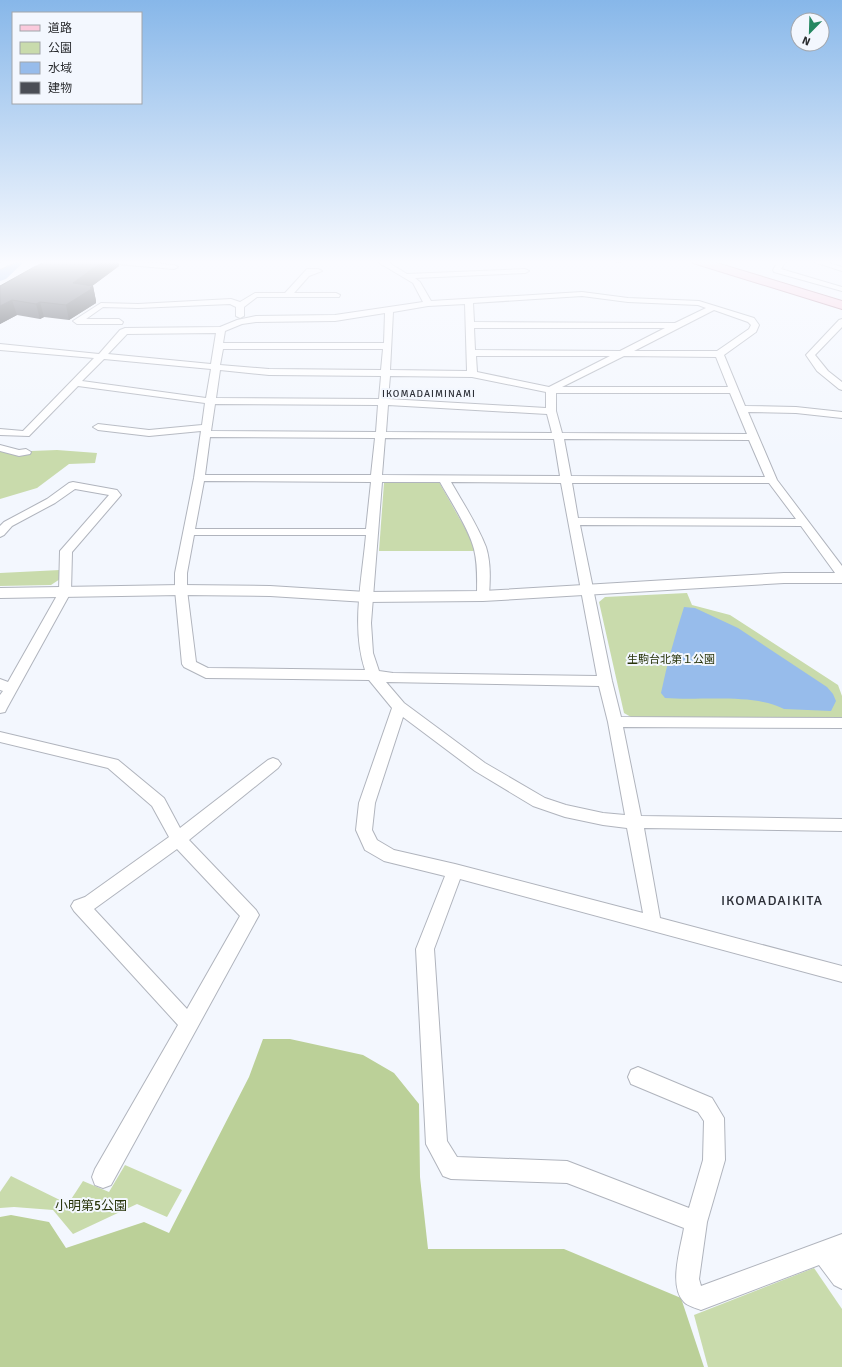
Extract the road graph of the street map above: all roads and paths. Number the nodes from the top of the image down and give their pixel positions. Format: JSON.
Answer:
{"nodes":[{"id":1,"x":234,"y":325,"type":"edge"},
{"id":2,"x":389,"y":325,"type":"edge"},
{"id":3,"x":469,"y":325,"type":"joint"},
{"id":4,"x":755,"y":325,"type":"edge"},
{"id":5,"x":839,"y":325,"type":"edge"},
{"id":6,"x":675,"y":326,"type":"joint"},
{"id":7,"x":222,"y":330,"type":"junction"},
{"id":8,"x":218,"y":346,"type":"junction"},
{"id":9,"x":388,"y":346,"type":"junction"},
{"id":10,"x":0,"y":347,"type":"edge"},
{"id":11,"x":472,"y":353,"type":"junction"},
{"id":12,"x":621,"y":353,"type":"junction"},
{"id":13,"x":719,"y":354,"type":"junction"},
{"id":14,"x":101,"y":357,"type":"junction"},
{"id":15,"x":216,"y":367,"type":"junction"},
{"id":16,"x":386,"y":372,"type":"junction"},
{"id":17,"x":472,"y":374,"type":"junction"},
{"id":18,"x":76,"y":382,"type":"junction"},
{"id":19,"x":842,"y":387,"type":"edge"},
{"id":20,"x":551,"y":390,"type":"junction"},
{"id":21,"x":734,"y":390,"type":"junction"},
{"id":22,"x":210,"y":401,"type":"junction"},
{"id":23,"x":383,"y":402,"type":"junction"},
{"id":24,"x":741,"y":410,"type":"junction"},
{"id":25,"x":551,"y":411,"type":"junction"},
{"id":26,"x":842,"y":415,"type":"edge"},
{"id":27,"x":98,"y":427,"type":"dead end"},
{"id":28,"x":205,"y":431,"type":"junction"},
{"id":29,"x":0,"y":432,"type":"edge"},
{"id":30,"x":380,"y":435,"type":"junction"},
{"id":31,"x":558,"y":435,"type":"junction"},
{"id":32,"x":753,"y":437,"type":"junction"},
{"id":33,"x":0,"y":448,"type":"edge"},
{"id":34,"x":26,"y":452,"type":"dead end"},
{"id":35,"x":199,"y":478,"type":"junction"},
{"id":36,"x":376,"y":478,"type":"junction"},
{"id":37,"x":443,"y":478,"type":"junction"},
{"id":38,"x":566,"y":478,"type":"junction"},
{"id":39,"x":772,"y":480,"type":"junction"},
{"id":40,"x":573,"y":521,"type":"junction"},
{"id":41,"x":804,"y":523,"type":"junction"},
{"id":42,"x":189,"y":532,"type":"junction"},
{"id":43,"x":373,"y":532,"type":"junction"},
{"id":44,"x":0,"y":533,"type":"edge"},
{"id":45,"x":842,"y":574,"type":"edge"},
{"id":46,"x":842,"y":578,"type":"edge"},
{"id":47,"x":181,"y":590,"type":"junction"},
{"id":48,"x":588,"y":590,"type":"junction"},
{"id":49,"x":65,"y":592,"type":"junction"},
{"id":50,"x":0,"y":593,"type":"edge"},
{"id":51,"x":483,"y":596,"type":"junction"},
{"id":52,"x":366,"y":597,"type":"junction"},
{"id":53,"x":373,"y":675,"type":"junction"},
{"id":54,"x":605,"y":681,"type":"junction"},
{"id":55,"x":6,"y":686,"type":"edge"},
{"id":56,"x":399,"y":707,"type":"junction"},
{"id":57,"x":0,"y":708,"type":"edge"},
{"id":58,"x":615,"y":722,"type":"junction"},
{"id":59,"x":842,"y":723,"type":"edge"},
{"id":60,"x":0,"y":737,"type":"edge"},
{"id":61,"x":273,"y":764,"type":"dead end"},
{"id":62,"x":634,"y":822,"type":"junction"},
{"id":63,"x":842,"y":825,"type":"edge"},
{"id":64,"x":178,"y":839,"type":"junction"},
{"id":65,"x":455,"y":871,"type":"junction"},
{"id":66,"x":652,"y":924,"type":"junction"},
{"id":67,"x":842,"y":974,"type":"edge"},
{"id":68,"x":189,"y":1024,"type":"junction"},
{"id":69,"x":638,"y":1077,"type":"dead end"},
{"id":70,"x":103,"y":1177,"type":"dead end"},
{"id":71,"x":696,"y":1222,"type":"junction"},
{"id":72,"x":833,"y":1248,"type":"edge"},
{"id":73,"x":842,"y":1277,"type":"edge"}],
"edges":[{"from":1,"to":7,"type":"street"},
{"from":2,"to":9,"type":"street"},
{"from":3,"to":6,"type":"street"},
{"from":3,"to":11,"type":"street"},
{"from":4,"to":13,"type":"street"},
{"from":5,"to":19,"type":"street"},
{"from":6,"to":12,"type":"street"},
{"from":7,"to":8,"type":"street"},
{"from":7,"to":14,"type":"street"},
{"from":8,"to":9,"type":"street"},
{"from":8,"to":15,"type":"street"},
{"from":9,"to":16,"type":"street"},
{"from":10,"to":14,"type":"street"},
{"from":11,"to":12,"type":"street"},
{"from":11,"to":17,"type":"street"},
{"from":12,"to":13,"type":"street"},
{"from":12,"to":20,"type":"street"},
{"from":13,"to":21,"type":"street"},
{"from":14,"to":15,"type":"street"},
{"from":14,"to":18,"type":"street"},
{"from":15,"to":16,"type":"street"},
{"from":15,"to":22,"type":"street"},
{"from":16,"to":17,"type":"street"},
{"from":16,"to":23,"type":"street"},
{"from":17,"to":20,"type":"street"},
{"from":18,"to":22,"type":"street"},
{"from":18,"to":29,"type":"street"},
{"from":20,"to":21,"type":"street"},
{"from":20,"to":25,"type":"street"},
{"from":21,"to":24,"type":"street"},
{"from":22,"to":23,"type":"street"},
{"from":22,"to":28,"type":"street"},
{"from":23,"to":25,"type":"street"},
{"from":23,"to":30,"type":"street"},
{"from":24,"to":26,"type":"street"},
{"from":24,"to":32,"type":"street"},
{"from":25,"to":31,"type":"street"},
{"from":27,"to":28,"type":"street"},
{"from":28,"to":30,"type":"street"},
{"from":28,"to":35,"type":"street"},
{"from":30,"to":31,"type":"street"},
{"from":30,"to":36,"type":"street"},
{"from":31,"to":32,"type":"street"},
{"from":31,"to":38,"type":"street"},
{"from":32,"to":39,"type":"street"},
{"from":33,"to":34,"type":"street"},
{"from":35,"to":36,"type":"street"},
{"from":35,"to":42,"type":"street"},
{"from":36,"to":37,"type":"street"},
{"from":36,"to":43,"type":"street"},
{"from":37,"to":38,"type":"street"},
{"from":37,"to":51,"type":"street"},
{"from":38,"to":39,"type":"street"},
{"from":38,"to":40,"type":"street"},
{"from":39,"to":41,"type":"street"},
{"from":40,"to":41,"type":"street"},
{"from":40,"to":48,"type":"street"},
{"from":41,"to":45,"type":"street"},
{"from":42,"to":43,"type":"street"},
{"from":42,"to":47,"type":"street"},
{"from":43,"to":52,"type":"street"},
{"from":44,"to":49,"type":"street"},
{"from":46,"to":48,"type":"street"},
{"from":47,"to":49,"type":"street"},
{"from":47,"to":52,"type":"street"},
{"from":47,"to":53,"type":"street"},
{"from":48,"to":51,"type":"street"},
{"from":48,"to":54,"type":"street"},
{"from":49,"to":50,"type":"street"},
{"from":49,"to":55,"type":"street"},
{"from":51,"to":52,"type":"street"},
{"from":52,"to":53,"type":"street"},
{"from":53,"to":54,"type":"street"},
{"from":53,"to":56,"type":"street"},
{"from":54,"to":58,"type":"street"},
{"from":55,"to":57,"type":"street"},
{"from":56,"to":62,"type":"street"},
{"from":56,"to":65,"type":"street"},
{"from":58,"to":59,"type":"street"},
{"from":58,"to":62,"type":"street"},
{"from":60,"to":64,"type":"street"},
{"from":61,"to":64,"type":"street"},
{"from":62,"to":63,"type":"street"},
{"from":62,"to":66,"type":"street"},
{"from":64,"to":68,"type":"street"},
{"from":64,"to":68,"type":"street"},
{"from":65,"to":66,"type":"street"},
{"from":65,"to":71,"type":"street"},
{"from":66,"to":67,"type":"street"},
{"from":68,"to":70,"type":"street"},
{"from":69,"to":71,"type":"street"},
{"from":71,"to":72,"type":"street"},
{"from":72,"to":73,"type":"street"}]}
